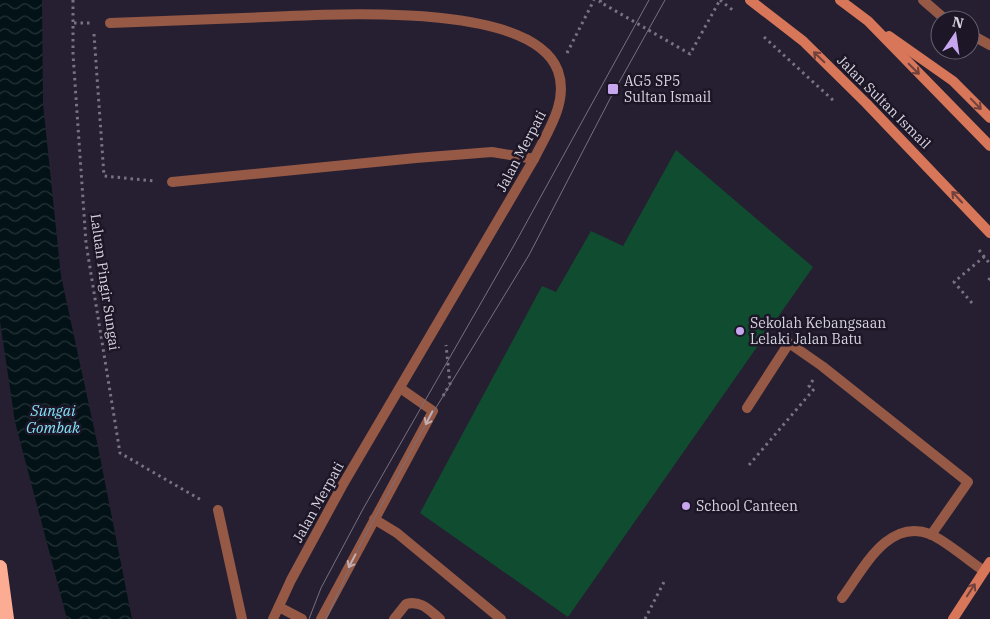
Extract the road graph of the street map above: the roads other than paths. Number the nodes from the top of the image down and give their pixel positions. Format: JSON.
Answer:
{"nodes":[{"id":1,"x":750,"y":0,"type":"edge"},
{"id":2,"x":840,"y":0,"type":"edge"},
{"id":3,"x":923,"y":0,"type":"edge"},
{"id":4,"x":934,"y":10,"type":"edge"},
{"id":5,"x":868,"y":21,"type":"junction"},
{"id":6,"x":110,"y":23,"type":"dead end"},
{"id":7,"x":990,"y":118,"type":"edge"},
{"id":8,"x":990,"y":146,"type":"edge"},
{"id":9,"x":534,"y":160,"type":"junction"},
{"id":10,"x":172,"y":182,"type":"road end"},
{"id":11,"x":990,"y":233,"type":"edge"},
{"id":12,"x":400,"y":388,"type":"junction"},
{"id":13,"x":747,"y":408,"type":"dead end"},
{"id":14,"x":218,"y":510,"type":"road end"},
{"id":15,"x":374,"y":519,"type":"junction"},
{"id":16,"x":931,"y":535,"type":"junction"},
{"id":17,"x":990,"y":562,"type":"edge"},
{"id":18,"x":0,"y":567,"type":"edge"},
{"id":19,"x":984,"y":572,"type":"junction"},
{"id":20,"x":842,"y":598,"type":"dead end"},
{"id":21,"x":278,"y":607,"type":"junction"},
{"id":22,"x":7,"y":619,"type":"edge"},
{"id":23,"x":242,"y":619,"type":"edge"},
{"id":24,"x":273,"y":619,"type":"edge"},
{"id":25,"x":302,"y":619,"type":"edge"},
{"id":26,"x":321,"y":619,"type":"edge"},
{"id":27,"x":394,"y":619,"type":"edge"},
{"id":28,"x":440,"y":619,"type":"edge"},
{"id":29,"x":501,"y":619,"type":"edge"},
{"id":30,"x":953,"y":619,"type":"edge"}],
"edges":[{"from":11,"to":1,"type":"main road","name":"Jalan Sultan Ismail","one_way":true},
{"from":2,"to":5,"type":"main road"},
{"from":3,"to":4,"type":"street"},
{"from":5,"to":7,"type":"main road","one_way":true},
{"from":5,"to":8,"type":"main road","one_way":true},
{"from":6,"to":9,"type":"street","name":"Jalan Merpati"},
{"from":9,"to":10,"type":"street"},
{"from":9,"to":12,"type":"street","name":"Jalan Merpati"},
{"from":12,"to":15,"type":"street","one_way":true},
{"from":12,"to":21,"type":"street","name":"Jalan Merpati"},
{"from":13,"to":16,"type":"street"},
{"from":14,"to":23,"type":"street"},
{"from":15,"to":26,"type":"street","one_way":true},
{"from":15,"to":29,"type":"street"},
{"from":16,"to":19,"type":"street"},
{"from":16,"to":20,"type":"street"},
{"from":17,"to":19,"type":"main road"},
{"from":18,"to":22,"type":"highway"},
{"from":30,"to":19,"type":"main road","one_way":true},
{"from":21,"to":24,"type":"street","name":"Jalan Merpati"},
{"from":21,"to":25,"type":"street"},
{"from":27,"to":28,"type":"street"}]}
